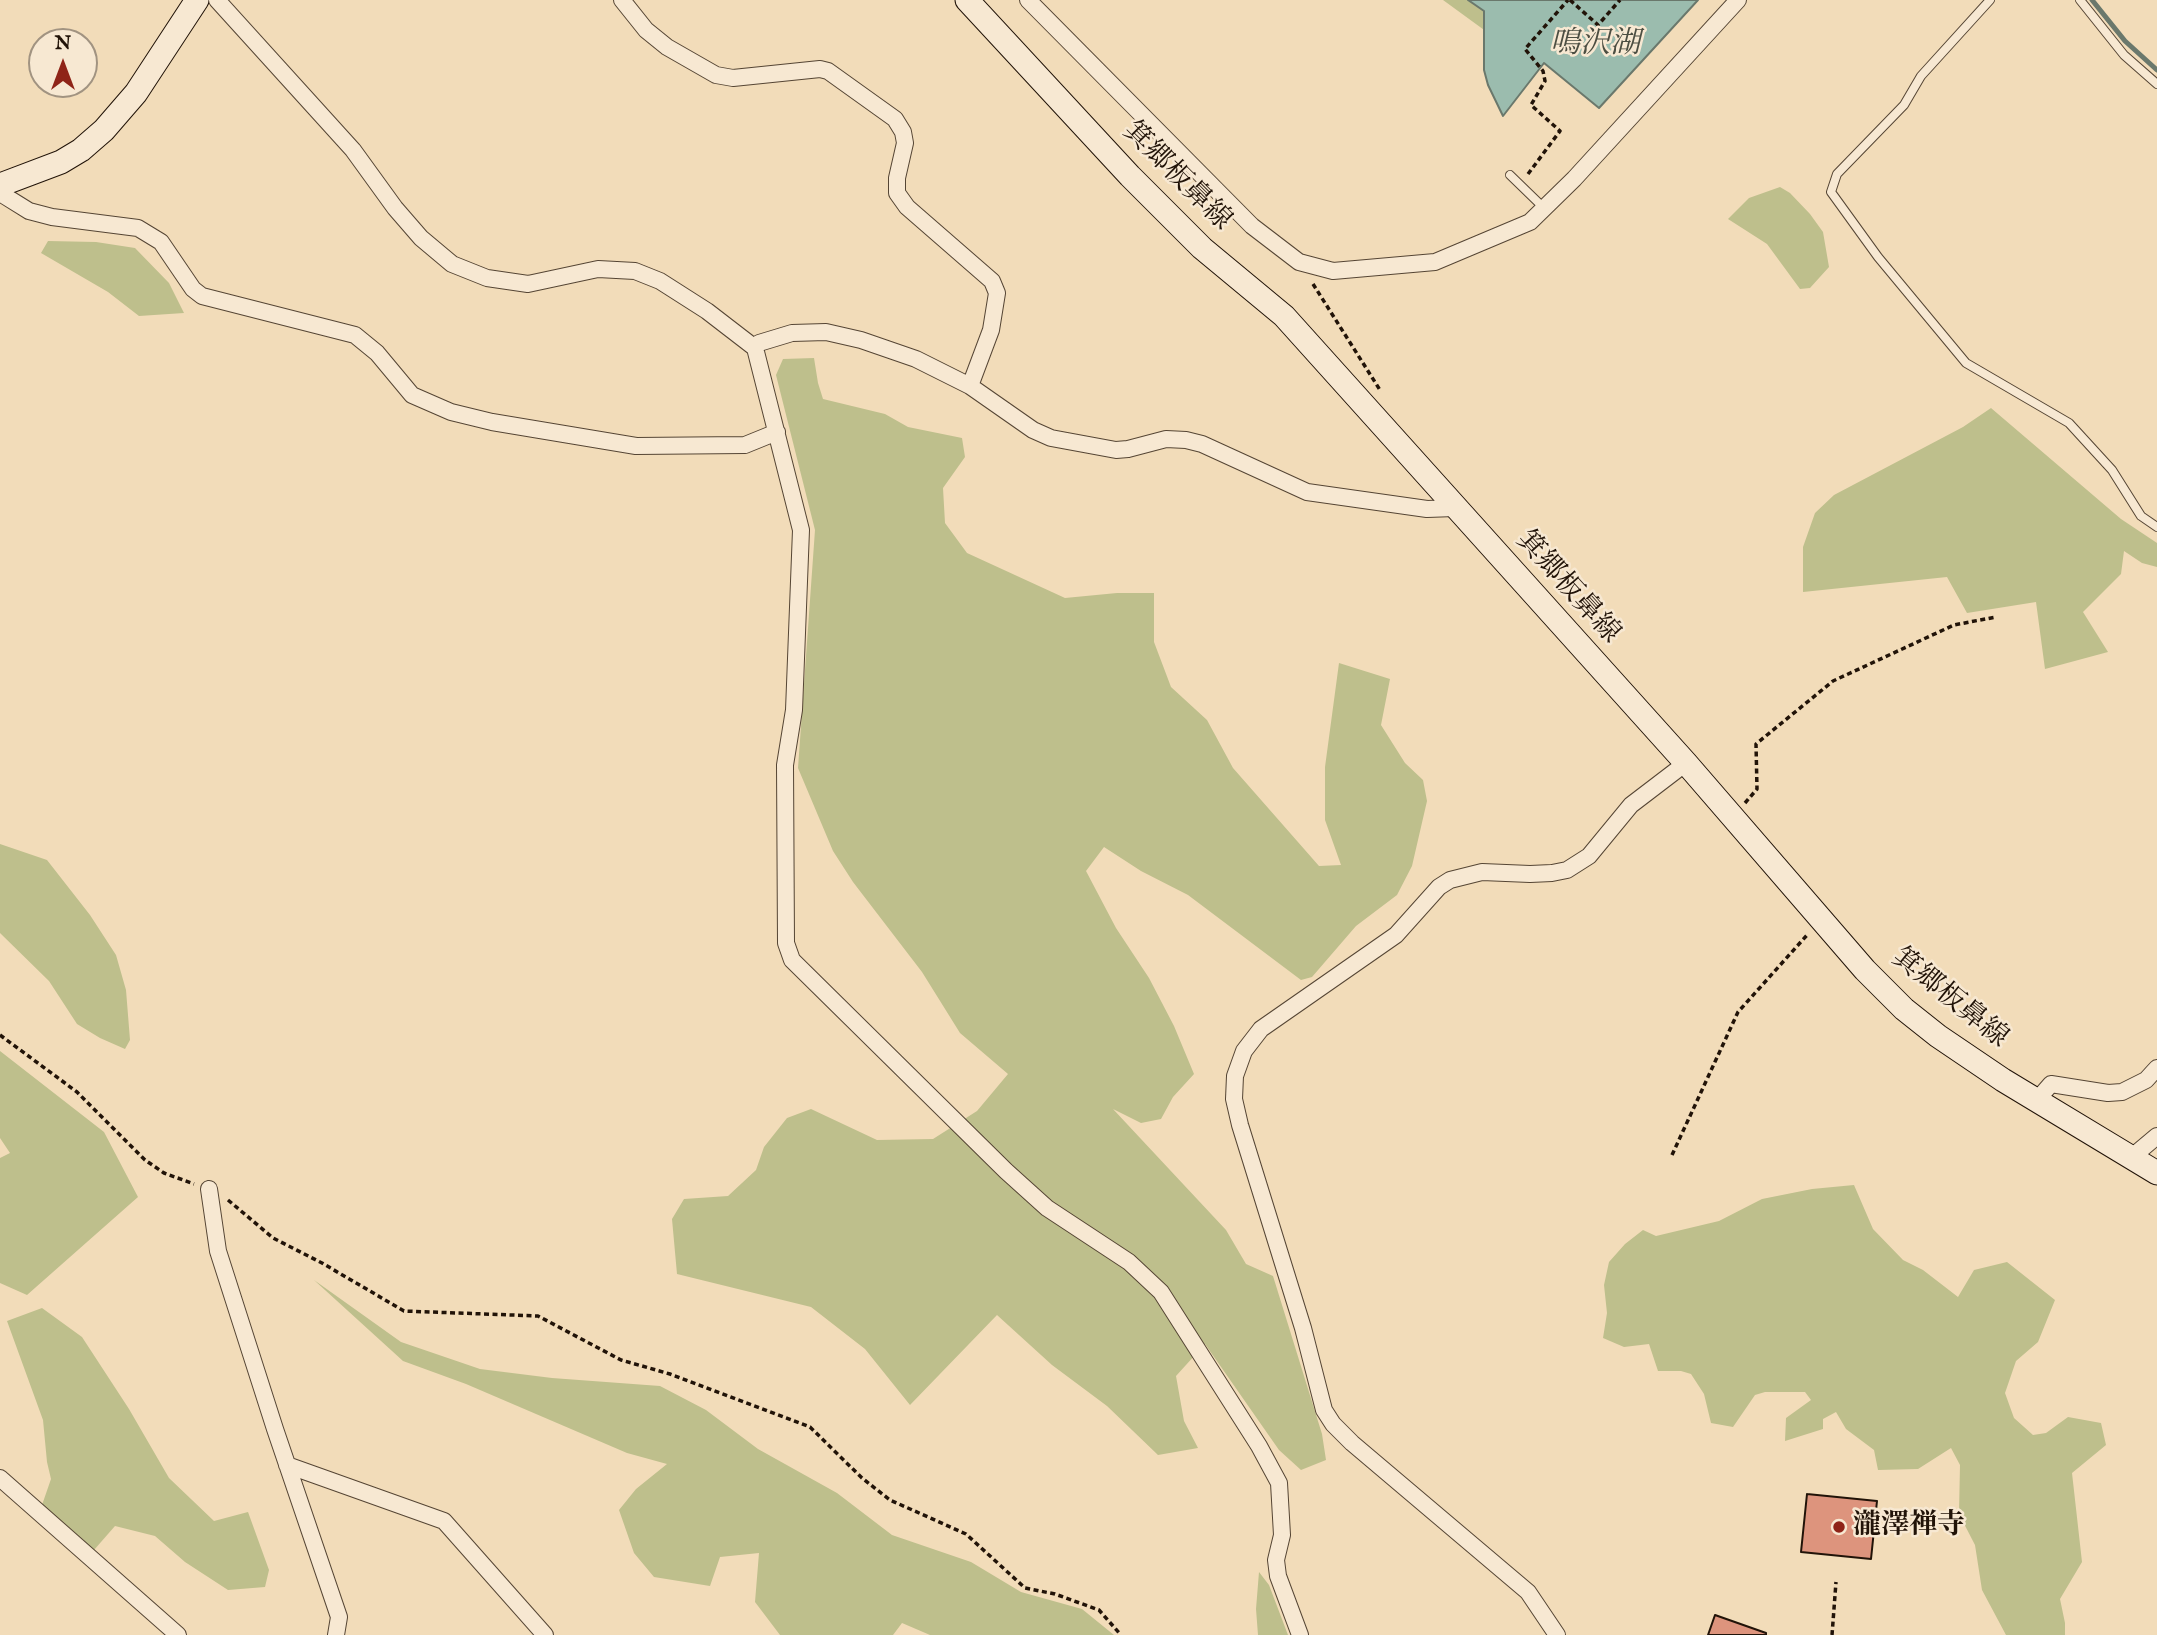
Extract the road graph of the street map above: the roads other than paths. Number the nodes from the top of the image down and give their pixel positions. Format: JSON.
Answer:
{"nodes":[{"id":1,"x":197,"y":0,"type":"edge"},
{"id":2,"x":216,"y":0,"type":"edge"},
{"id":3,"x":621,"y":0,"type":"edge"},
{"id":4,"x":967,"y":0,"type":"edge"},
{"id":5,"x":1028,"y":0,"type":"edge"},
{"id":6,"x":1738,"y":0,"type":"edge"},
{"id":7,"x":1990,"y":0,"type":"edge"},
{"id":8,"x":2080,"y":0,"type":"edge"},
{"id":9,"x":2157,"y":84,"type":"edge"},
{"id":10,"x":1510,"y":175,"type":"dead end"},
{"id":11,"x":0,"y":185,"type":"edge"},
{"id":12,"x":0,"y":193,"type":"edge"},
{"id":13,"x":1545,"y":209,"type":"junction"},
{"id":14,"x":755,"y":348,"type":"junction"},
{"id":15,"x":970,"y":386,"type":"junction"},
{"id":16,"x":777,"y":432,"type":"junction"},
{"id":17,"x":1455,"y":508,"type":"junction"},
{"id":18,"x":2157,"y":527,"type":"edge"},
{"id":19,"x":1686,"y":763,"type":"junction"},
{"id":20,"x":2157,"y":1068,"type":"edge"},
{"id":21,"x":2037,"y":1100,"type":"junction"},
{"id":22,"x":2157,"y":1136,"type":"edge"},
{"id":23,"x":2132,"y":1157,"type":"junction"},
{"id":24,"x":2157,"y":1173,"type":"edge"},
{"id":25,"x":209,"y":1189,"type":"road end"},
{"id":26,"x":287,"y":1465,"type":"junction"},
{"id":27,"x":0,"y":1478,"type":"edge"},
{"id":28,"x":178,"y":1635,"type":"edge"},
{"id":29,"x":336,"y":1635,"type":"edge"},
{"id":30,"x":545,"y":1635,"type":"edge"},
{"id":31,"x":1300,"y":1635,"type":"edge"},
{"id":32,"x":1557,"y":1635,"type":"edge"}],
"edges":[{"from":1,"to":11,"type":"main road"},
{"from":2,"to":14,"type":"street"},
{"from":3,"to":15,"type":"street"},
{"from":4,"to":17,"type":"main road","name":"箕郷板鼻線"},
{"from":5,"to":13,"type":"street"},
{"from":6,"to":13,"type":"street"},
{"from":7,"to":18,"type":"lane"},
{"from":8,"to":9,"type":"lane"},
{"from":10,"to":13,"type":"lane"},
{"from":12,"to":16,"type":"street"},
{"from":14,"to":15,"type":"street"},
{"from":14,"to":16,"type":"street"},
{"from":15,"to":17,"type":"street"},
{"from":16,"to":31,"type":"street"},
{"from":17,"to":19,"type":"main road","name":"箕郷板鼻線"},
{"from":19,"to":21,"type":"main road","name":"箕郷板鼻線"},
{"from":19,"to":32,"type":"street"},
{"from":20,"to":21,"type":"street"},
{"from":21,"to":23,"type":"main road","name":"箕郷板鼻線"},
{"from":22,"to":23,"type":"street"},
{"from":23,"to":24,"type":"main road","name":"箕郷板鼻線"},
{"from":25,"to":26,"type":"street"},
{"from":26,"to":29,"type":"street"},
{"from":26,"to":30,"type":"street"},
{"from":27,"to":28,"type":"street"}]}
